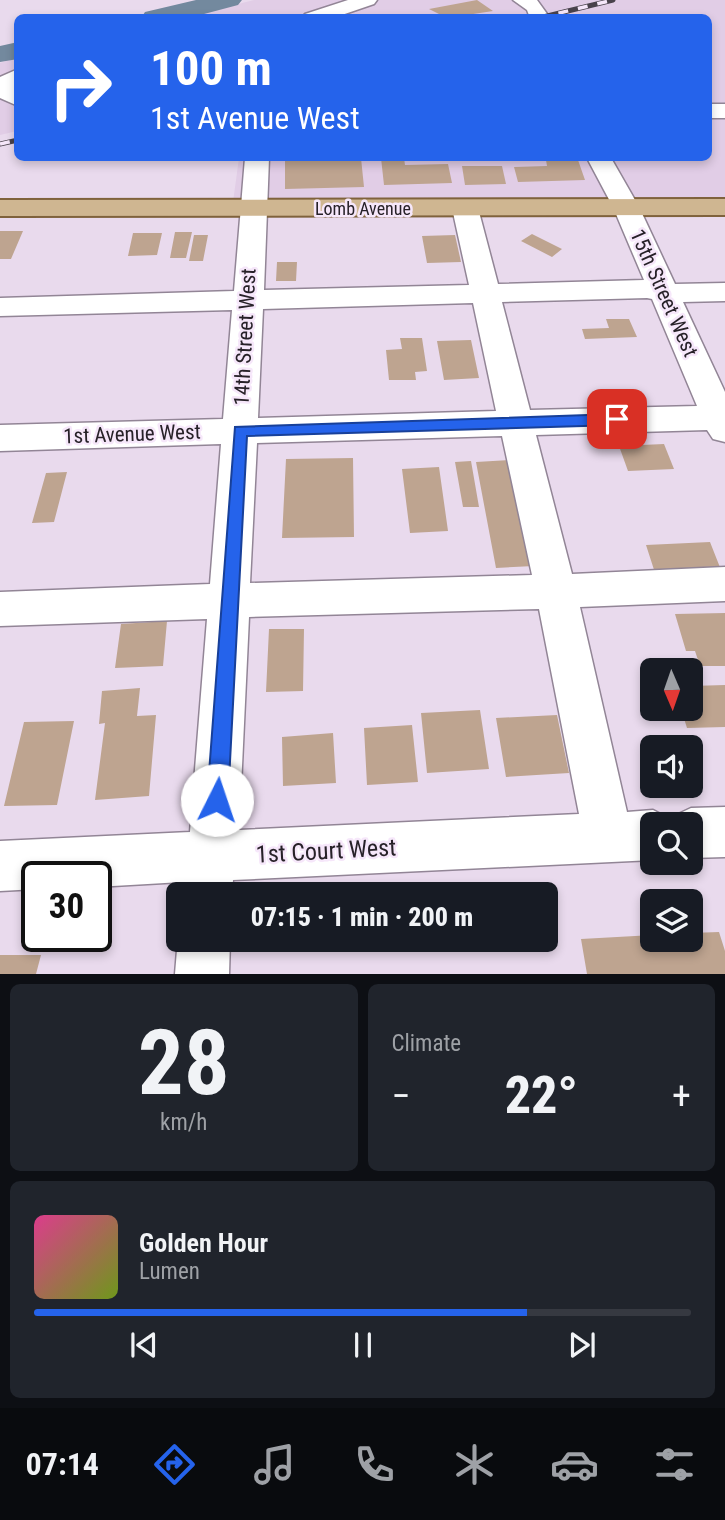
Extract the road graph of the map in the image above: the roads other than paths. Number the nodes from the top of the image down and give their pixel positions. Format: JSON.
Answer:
{"nodes":[{"id":1,"x":366,"y":0,"type":"edge"},
{"id":2,"x":558,"y":1,"type":"edge"},
{"id":3,"x":534,"y":10,"type":"edge"},
{"id":4,"x":324,"y":14,"type":"edge"},
{"id":5,"x":14,"y":78,"type":"edge"},
{"id":6,"x":14,"y":98,"type":"edge"},
{"id":7,"x":257,"y":161,"type":"edge"},
{"id":8,"x":601,"y":161,"type":"edge"},
{"id":9,"x":626,"y":207,"type":"junction"},
{"id":10,"x":725,"y":207,"type":"edge"},
{"id":11,"x":0,"y":208,"type":"edge"},
{"id":12,"x":252,"y":208,"type":"junction"},
{"id":13,"x":465,"y":208,"type":"junction"},
{"id":14,"x":725,"y":292,"type":"edge"},
{"id":15,"x":485,"y":293,"type":"junction"},
{"id":16,"x":664,"y":293,"type":"junction"},
{"id":17,"x":246,"y":300,"type":"junction"},
{"id":18,"x":0,"y":307,"type":"edge"},
{"id":19,"x":723,"y":421,"type":"edge"},
{"id":20,"x":515,"y":422,"type":"junction"},
{"id":21,"x":240,"y":431,"type":"junction"},
{"id":22,"x":0,"y":438,"type":"edge"},
{"id":23,"x":725,"y":584,"type":"edge"},
{"id":24,"x":554,"y":593,"type":"junction"},
{"id":25,"x":230,"y":598,"type":"junction"},
{"id":26,"x":0,"y":609,"type":"edge"},
{"id":27,"x":725,"y":832,"type":"edge"},
{"id":28,"x":703,"y":833,"type":"edge"},
{"id":29,"x":630,"y":836,"type":"edge"},
{"id":30,"x":0,"y":866,"type":"edge"},
{"id":31,"x":209,"y":876,"type":"edge"},
{"id":32,"x":203,"y":952,"type":"edge"},
{"id":33,"x":202,"y":974,"type":"edge"}],
"edges":[{"from":1,"to":4,"type":"street"},
{"from":2,"to":3,"type":"street"},
{"from":5,"to":6,"type":"street"},
{"from":7,"to":12,"type":"street","name":"14th Street West"},
{"from":8,"to":9,"type":"street","name":"15th Street West"},
{"from":9,"to":10,"type":"main road","name":"Lomb Avenue"},
{"from":9,"to":13,"type":"main road","name":"Lomb Avenue"},
{"from":9,"to":16,"type":"street","name":"15th Street West"},
{"from":11,"to":12,"type":"main road","name":"Lomb Avenue"},
{"from":12,"to":13,"type":"main road","name":"Lomb Avenue"},
{"from":12,"to":17,"type":"street","name":"14th Street West"},
{"from":13,"to":15,"type":"street"},
{"from":14,"to":16,"type":"street"},
{"from":15,"to":16,"type":"street"},
{"from":15,"to":17,"type":"street"},
{"from":15,"to":20,"type":"street"},
{"from":16,"to":19,"type":"street","name":"15th Street West"},
{"from":17,"to":18,"type":"street"},
{"from":17,"to":21,"type":"street","name":"14th Street West"},
{"from":19,"to":20,"type":"street","name":"1st Avenue West"},
{"from":20,"to":21,"type":"street","name":"1st Avenue West"},
{"from":20,"to":24,"type":"street"},
{"from":21,"to":22,"type":"street","name":"1st Avenue West"},
{"from":21,"to":25,"type":"street","name":"14th Street West"},
{"from":23,"to":24,"type":"street"},
{"from":24,"to":25,"type":"street"},
{"from":24,"to":29,"type":"street"},
{"from":25,"to":26,"type":"street"},
{"from":25,"to":31,"type":"street","name":"14th Street West"},
{"from":27,"to":28,"type":"street"},
{"from":29,"to":31,"type":"street","name":"1st Court West"},
{"from":30,"to":31,"type":"street","name":"1st Court West"},
{"from":32,"to":33,"type":"street"}]}
